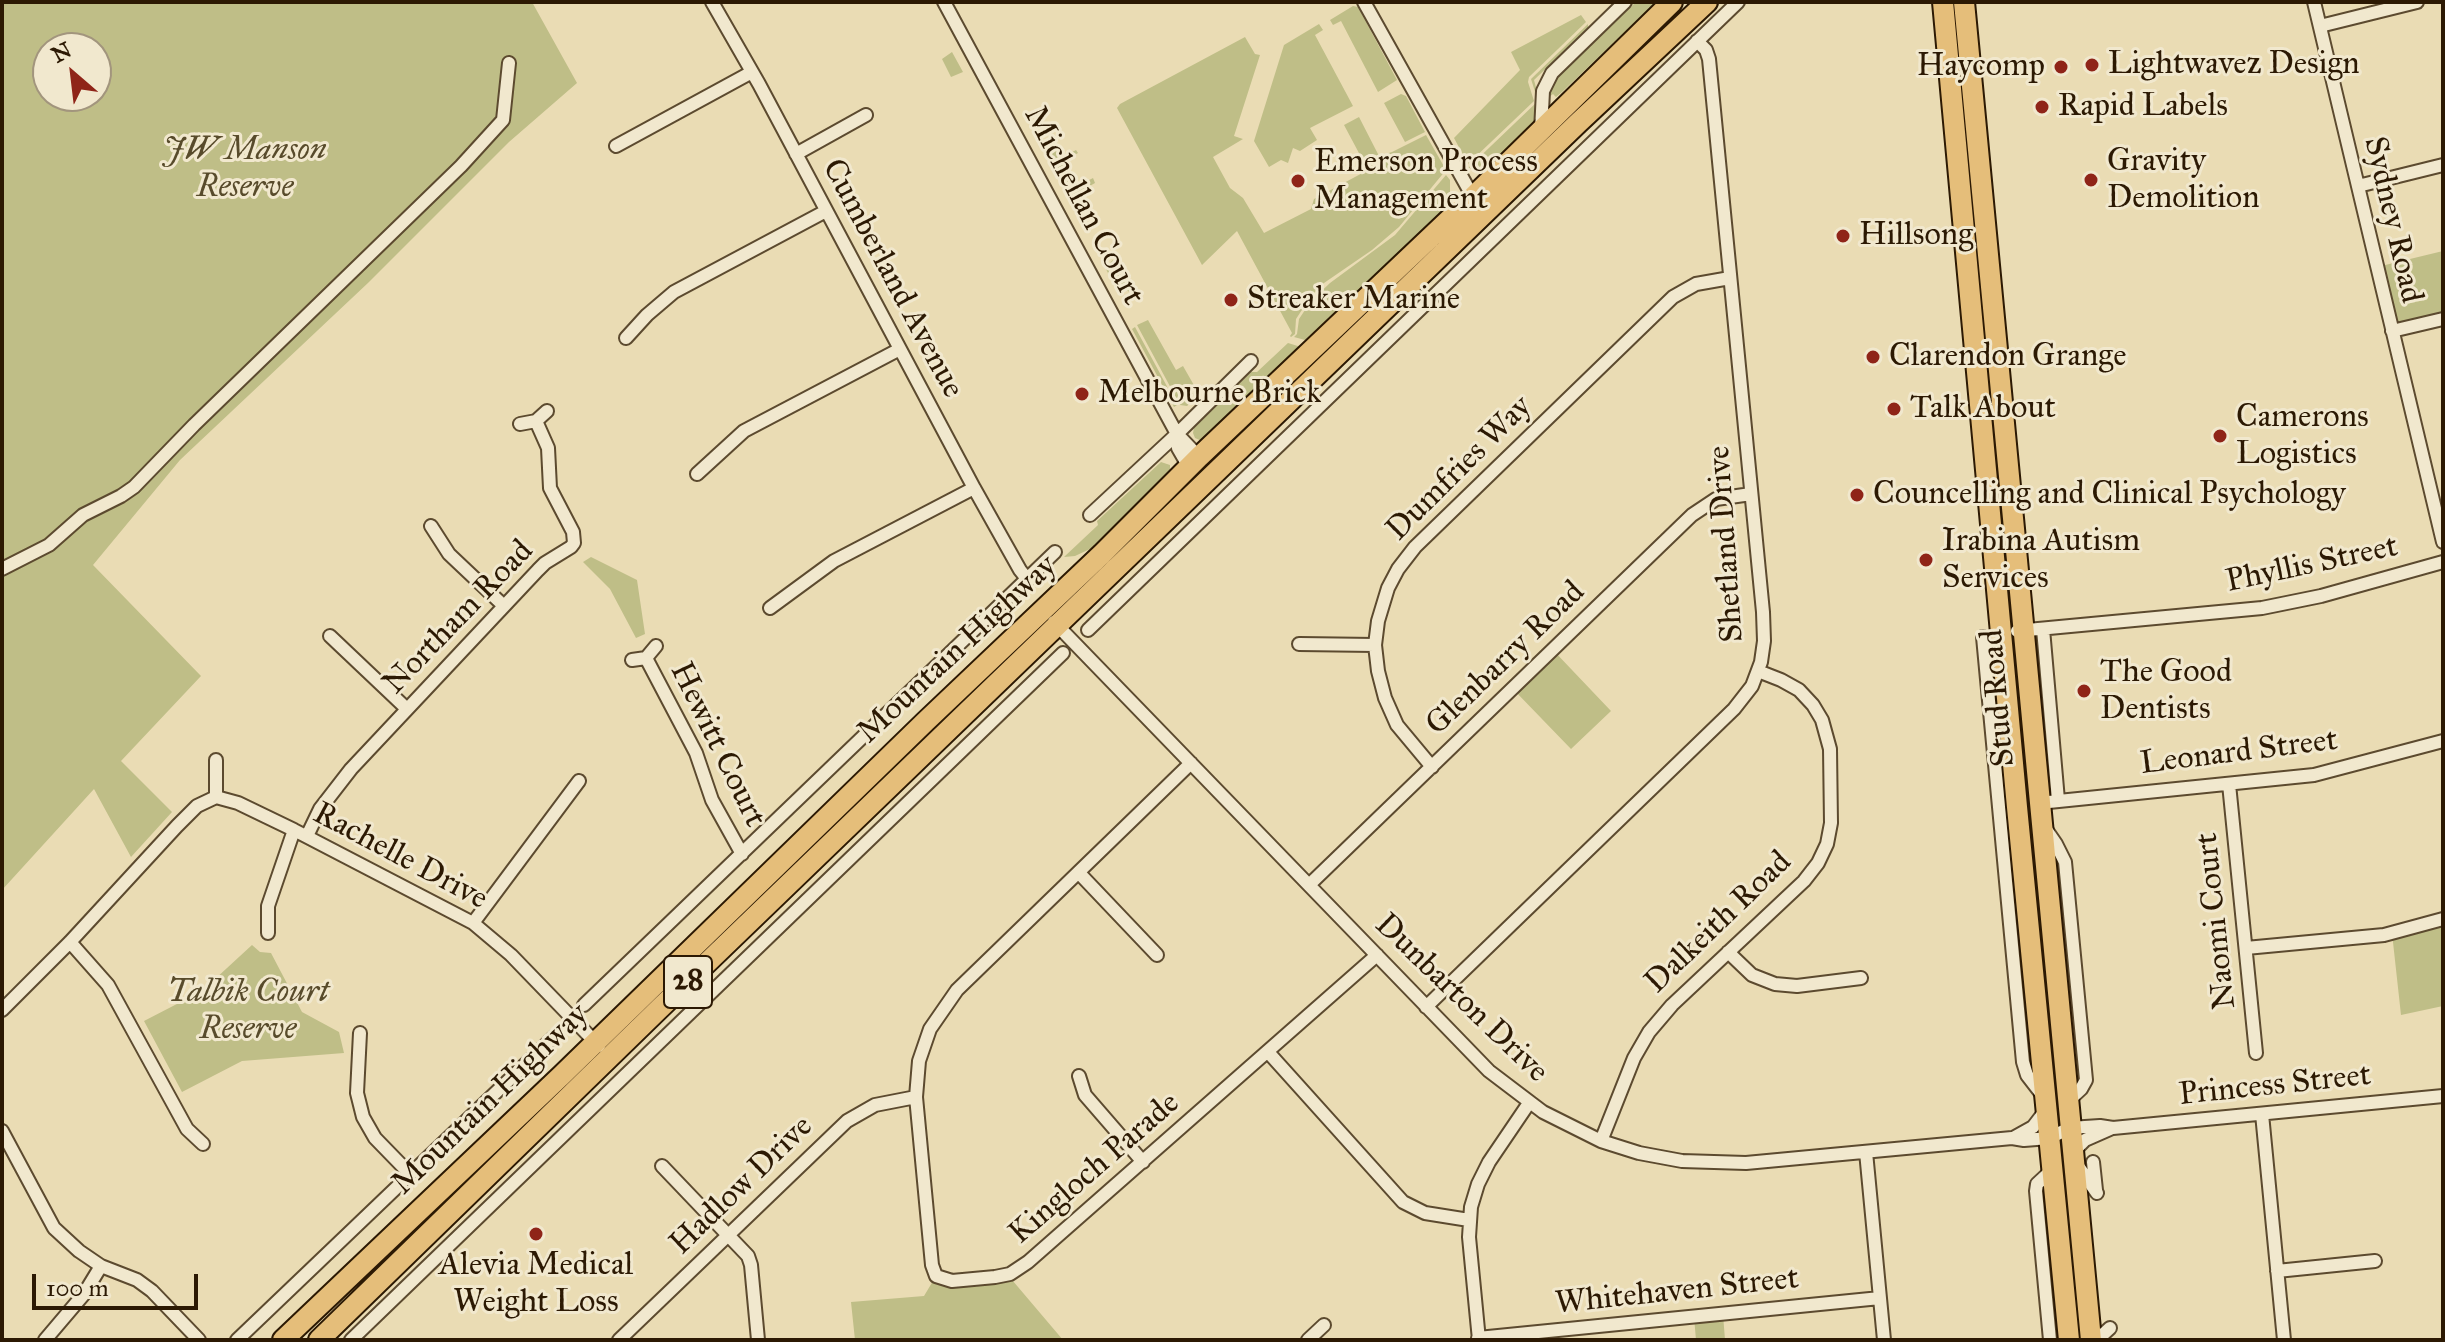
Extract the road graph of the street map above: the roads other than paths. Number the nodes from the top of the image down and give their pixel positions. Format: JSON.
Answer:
{"nodes":[{"id":1,"x":712,"y":2,"type":"edge"},
{"id":2,"x":944,"y":2,"type":"edge"},
{"id":3,"x":1364,"y":2,"type":"edge"},
{"id":4,"x":1625,"y":2,"type":"edge"},
{"id":5,"x":1672,"y":2,"type":"edge"},
{"id":6,"x":1707,"y":2,"type":"edge"},
{"id":7,"x":1738,"y":2,"type":"edge"},
{"id":8,"x":1943,"y":2,"type":"edge"},
{"id":9,"x":1964,"y":2,"type":"edge"},
{"id":10,"x":2314,"y":2,"type":"edge"},
{"id":11,"x":2417,"y":2,"type":"edge"},
{"id":12,"x":2320,"y":26,"type":"junction"},
{"id":13,"x":1697,"y":41,"type":"junction"},
{"id":14,"x":509,"y":63,"type":"dead end"},
{"id":15,"x":752,"y":72,"type":"junction"},
{"id":16,"x":866,"y":115,"type":"dead end"},
{"id":17,"x":1541,"y":131,"type":"junction"},
{"id":18,"x":616,"y":146,"type":"dead end"},
{"id":19,"x":1979,"y":152,"type":"junction"},
{"id":20,"x":796,"y":154,"type":"junction"},
{"id":21,"x":2443,"y":165,"type":"edge"},
{"id":22,"x":2358,"y":186,"type":"junction"},
{"id":23,"x":1480,"y":204,"type":"junction"},
{"id":24,"x":826,"y":211,"type":"junction"},
{"id":25,"x":1965,"y":223,"type":"junction"},
{"id":26,"x":1730,"y":278,"type":"junction"},
{"id":27,"x":2443,"y":319,"type":"edge"},
{"id":28,"x":2392,"y":331,"type":"junction"},
{"id":29,"x":626,"y":338,"type":"dead end"},
{"id":30,"x":900,"y":349,"type":"junction"},
{"id":31,"x":1251,"y":361,"type":"dead end"},
{"id":32,"x":547,"y":411,"type":"dead end"},
{"id":33,"x":536,"y":421,"type":"junction"},
{"id":34,"x":520,"y":424,"type":"dead end"},
{"id":35,"x":1177,"y":434,"type":"junction"},
{"id":36,"x":1194,"y":462,"type":"junction"},
{"id":37,"x":697,"y":474,"type":"dead end"},
{"id":38,"x":1210,"y":479,"type":"junction"},
{"id":39,"x":2010,"y":484,"type":"junction"},
{"id":40,"x":1989,"y":486,"type":"junction"},
{"id":41,"x":974,"y":488,"type":"junction"},
{"id":42,"x":1751,"y":494,"type":"junction"},
{"id":43,"x":1090,"y":515,"type":"dead end"},
{"id":44,"x":431,"y":526,"type":"dead end"},
{"id":45,"x":2443,"y":542,"type":"edge"},
{"id":46,"x":2005,"y":546,"type":"junction"},
{"id":47,"x":1055,"y":552,"type":"dead end"},
{"id":48,"x":2443,"y":562,"type":"edge"},
{"id":49,"x":2,"y":569,"type":"edge"},
{"id":50,"x":1028,"y":580,"type":"junction"},
{"id":51,"x":504,"y":606,"type":"junction"},
{"id":52,"x":770,"y":608,"type":"dead end"},
{"id":53,"x":1050,"y":618,"type":"junction"},
{"id":54,"x":1088,"y":630,"type":"dead end"},
{"id":55,"x":2032,"y":630,"type":"junction"},
{"id":56,"x":330,"y":636,"type":"dead end"},
{"id":57,"x":1995,"y":636,"type":"junction"},
{"id":58,"x":1299,"y":644,"type":"dead end"},
{"id":59,"x":1375,"y":645,"type":"junction"},
{"id":60,"x":656,"y":646,"type":"dead end"},
{"id":61,"x":1063,"y":653,"type":"dead end"},
{"id":62,"x":1758,"y":671,"type":"junction"},
{"id":63,"x":1006,"y":676,"type":"junction"},
{"id":64,"x":407,"y":709,"type":"junction"},
{"id":65,"x":1004,"y":710,"type":"junction"},
{"id":66,"x":959,"y":720,"type":"junction"},
{"id":67,"x":926,"y":721,"type":"junction"},
{"id":68,"x":2443,"y":741,"type":"edge"},
{"id":69,"x":216,"y":760,"type":"dead end"},
{"id":70,"x":1191,"y":763,"type":"junction"},
{"id":71,"x":1432,"y":767,"type":"junction"},
{"id":72,"x":579,"y":781,"type":"dead end"},
{"id":73,"x":2229,"y":784,"type":"junction"},
{"id":74,"x":216,"y":797,"type":"junction"},
{"id":75,"x":2046,"y":809,"type":"junction"},
{"id":76,"x":294,"y":830,"type":"junction"},
{"id":77,"x":307,"y":836,"type":"junction"},
{"id":78,"x":742,"y":854,"type":"junction"},
{"id":79,"x":1079,"y":873,"type":"junction"},
{"id":80,"x":1309,"y":885,"type":"junction"},
{"id":81,"x":2443,"y":919,"type":"edge"},
{"id":82,"x":473,"y":923,"type":"junction"},
{"id":83,"x":268,"y":933,"type":"dead end"},
{"id":84,"x":70,"y":942,"type":"junction"},
{"id":85,"x":2246,"y":948,"type":"junction"},
{"id":86,"x":1728,"y":952,"type":"junction"},
{"id":87,"x":1157,"y":955,"type":"dead end"},
{"id":88,"x":1377,"y":955,"type":"junction"},
{"id":89,"x":1861,"y":978,"type":"dead end"},
{"id":90,"x":584,"y":1005,"type":"dead end"},
{"id":91,"x":1426,"y":1007,"type":"junction"},
{"id":92,"x":2,"y":1010,"type":"edge"},
{"id":93,"x":360,"y":1033,"type":"dead end"},
{"id":94,"x":556,"y":1035,"type":"dead end"},
{"id":95,"x":602,"y":1050,"type":"junction"},
{"id":96,"x":1268,"y":1052,"type":"junction"},
{"id":97,"x":2256,"y":1053,"type":"dead end"},
{"id":98,"x":1079,"y":1076,"type":"dead end"},
{"id":99,"x":2443,"y":1096,"type":"edge"},
{"id":100,"x":916,"y":1097,"type":"junction"},
{"id":101,"x":1529,"y":1103,"type":"junction"},
{"id":102,"x":2046,"y":1104,"type":"junction"},
{"id":103,"x":2262,"y":1114,"type":"junction"},
{"id":104,"x":2070,"y":1128,"type":"junction"},
{"id":105,"x":2113,"y":1128,"type":"junction"},
{"id":106,"x":2,"y":1131,"type":"edge"},
{"id":107,"x":2012,"y":1138,"type":"junction"},
{"id":108,"x":2049,"y":1138,"type":"junction"},
{"id":109,"x":1601,"y":1141,"type":"junction"},
{"id":110,"x":203,"y":1144,"type":"dead end"},
{"id":111,"x":1866,"y":1152,"type":"junction"},
{"id":112,"x":2079,"y":1158,"type":"junction"},
{"id":113,"x":1143,"y":1162,"type":"junction"},
{"id":114,"x":662,"y":1166,"type":"dead end"},
{"id":115,"x":2052,"y":1170,"type":"junction"},
{"id":116,"x":410,"y":1174,"type":"junction"},
{"id":117,"x":1469,"y":1220,"type":"junction"},
{"id":118,"x":728,"y":1235,"type":"junction"},
{"id":119,"x":389,"y":1240,"type":"junction"},
{"id":120,"x":406,"y":1256,"type":"junction"},
{"id":121,"x":366,"y":1261,"type":"junction"},
{"id":122,"x":2375,"y":1261,"type":"dead end"},
{"id":123,"x":101,"y":1266,"type":"junction"},
{"id":124,"x":2277,"y":1271,"type":"junction"},
{"id":125,"x":383,"y":1279,"type":"junction"},
{"id":126,"x":1880,"y":1298,"type":"junction"},
{"id":127,"x":1324,"y":1325,"type":"dead end"},
{"id":128,"x":2110,"y":1328,"type":"dead end"},
{"id":129,"x":1478,"y":1339,"type":"edge"},
{"id":130,"x":45,"y":1340,"type":"edge"},
{"id":131,"x":199,"y":1340,"type":"edge"},
{"id":132,"x":237,"y":1340,"type":"edge"},
{"id":133,"x":283,"y":1340,"type":"edge"},
{"id":134,"x":319,"y":1340,"type":"edge"},
{"id":135,"x":351,"y":1340,"type":"edge"},
{"id":136,"x":619,"y":1340,"type":"edge"},
{"id":137,"x":758,"y":1340,"type":"edge"},
{"id":138,"x":1308,"y":1340,"type":"edge"},
{"id":139,"x":1884,"y":1340,"type":"edge"},
{"id":140,"x":2050,"y":1340,"type":"edge"},
{"id":141,"x":2069,"y":1340,"type":"edge"},
{"id":142,"x":2091,"y":1340,"type":"edge"},
{"id":143,"x":2097,"y":1340,"type":"edge"},
{"id":144,"x":2284,"y":1340,"type":"edge"}],
"edges":[{"from":1,"to":15,"type":"street","name":"Cumberland Avenue"},
{"from":2,"to":35,"type":"street","name":"Michellan Court"},
{"from":3,"to":23,"type":"street"},
{"from":4,"to":17,"type":"street"},
{"from":5,"to":17,"type":"main road","name":"Mountain Highway","number":"28"},
{"from":6,"to":23,"type":"main road","name":"Mountain Highway","number":"28"},
{"from":7,"to":13,"type":"street"},
{"from":8,"to":25,"type":"main road","name":"Stud Road"},
{"from":9,"to":19,"type":"main road","name":"Stud Road"},
{"from":10,"to":12,"type":"street","name":"Sydney Road"},
{"from":11,"to":12,"type":"street"},
{"from":12,"to":22,"type":"street","name":"Sydney Road"},
{"from":13,"to":26,"type":"street","name":"Shetland Drive"},
{"from":13,"to":54,"type":"street"},
{"from":14,"to":49,"type":"street"},
{"from":15,"to":18,"type":"street"},
{"from":15,"to":20,"type":"street","name":"Cumberland Avenue"},
{"from":16,"to":20,"type":"street"},
{"from":17,"to":23,"type":"main road","name":"Mountain Highway","number":"28"},
{"from":19,"to":25,"type":"main road"},
{"from":19,"to":39,"type":"main road","name":"Stud Road"},
{"from":20,"to":24,"type":"street","name":"Cumberland Avenue"},
{"from":21,"to":22,"type":"street"},
{"from":22,"to":28,"type":"street","name":"Sydney Road"},
{"from":23,"to":36,"type":"main road","name":"Mountain Highway","number":"28"},
{"from":23,"to":38,"type":"main road","name":"Mountain Highway","number":"28"},
{"from":24,"to":29,"type":"street"},
{"from":24,"to":30,"type":"street","name":"Cumberland Avenue"},
{"from":25,"to":40,"type":"main road","name":"Stud Road"},
{"from":26,"to":42,"type":"street","name":"Shetland Drive"},
{"from":26,"to":59,"type":"street","name":"Dumfries Way"},
{"from":27,"to":28,"type":"street"},
{"from":28,"to":45,"type":"street","name":"Sydney Road"},
{"from":30,"to":37,"type":"street"},
{"from":30,"to":41,"type":"street","name":"Cumberland Avenue"},
{"from":31,"to":35,"type":"street"},
{"from":32,"to":33,"type":"street"},
{"from":33,"to":34,"type":"street"},
{"from":33,"to":51,"type":"street","name":"Northam Road"},
{"from":35,"to":36,"type":"street","name":"Michellan Court"},
{"from":35,"to":43,"type":"street"},
{"from":36,"to":38,"type":"main road"},
{"from":36,"to":53,"type":"main road","name":"Mountain Highway","number":"28"},
{"from":38,"to":53,"type":"main road","name":"Mountain Highway","number":"28"},
{"from":39,"to":40,"type":"main road"},
{"from":39,"to":46,"type":"main road","name":"Stud Road"},
{"from":40,"to":46,"type":"main road","name":"Stud Road"},
{"from":41,"to":50,"type":"street","name":"Cumberland Avenue"},
{"from":41,"to":52,"type":"street"},
{"from":42,"to":62,"type":"street","name":"Shetland Drive"},
{"from":42,"to":71,"type":"street","name":"Glenbarry Road"},
{"from":44,"to":51,"type":"street"},
{"from":46,"to":55,"type":"main road","name":"Stud Road"},
{"from":46,"to":57,"type":"main road","name":"Stud Road"},
{"from":47,"to":50,"type":"street"},
{"from":48,"to":55,"type":"street","name":"Phyllis Street"},
{"from":50,"to":78,"type":"street"},
{"from":51,"to":64,"type":"street","name":"Northam Road"},
{"from":53,"to":63,"type":"main road","name":"Mountain Highway","number":"28"},
{"from":53,"to":67,"type":"main road","name":"Mountain Highway","number":"28"},
{"from":53,"to":70,"type":"street","name":"Dunbarton Drive"},
{"from":55,"to":57,"type":"street","name":"Phyllis Street"},
{"from":55,"to":75,"type":"main road","name":"Stud Road"},
{"from":56,"to":64,"type":"street"},
{"from":57,"to":102,"type":"main road","name":"Stud Road"},
{"from":57,"to":102,"type":"street"},
{"from":58,"to":59,"type":"street"},
{"from":59,"to":71,"type":"street","name":"Dumfries Way"},
{"from":60,"to":78,"type":"street","name":"Hewitt Court"},
{"from":61,"to":65,"type":"street"},
{"from":62,"to":86,"type":"street","name":"Dalkeith Road"},
{"from":62,"to":91,"type":"street","name":"Shetland Drive"},
{"from":63,"to":65,"type":"street"},
{"from":63,"to":66,"type":"main road","name":"Mountain Highway","number":"28"},
{"from":64,"to":77,"type":"street","name":"Northam Road"},
{"from":65,"to":135,"type":"street"},
{"from":66,"to":67,"type":"main road"},
{"from":66,"to":95,"type":"main road","name":"Mountain Highway","number":"28"},
{"from":67,"to":95,"type":"main road","name":"Mountain Highway","number":"28"},
{"from":68,"to":73,"type":"street","name":"Leonard Street"},
{"from":69,"to":74,"type":"street"},
{"from":70,"to":79,"type":"street","name":"Kingloch Parade"},
{"from":70,"to":80,"type":"street","name":"Dunbarton Drive"},
{"from":71,"to":80,"type":"street","name":"Glenbarry Road"},
{"from":72,"to":82,"type":"street"},
{"from":73,"to":75,"type":"street","name":"Leonard Street"},
{"from":73,"to":85,"type":"street","name":"Naomi Court"},
{"from":74,"to":76,"type":"street","name":"Rachelle Drive"},
{"from":74,"to":84,"type":"street"},
{"from":75,"to":104,"type":"main road","name":"Stud Road"},
{"from":76,"to":77,"type":"street","name":"Rachelle Drive"},
{"from":76,"to":83,"type":"street"},
{"from":77,"to":82,"type":"street","name":"Rachelle Drive"},
{"from":78,"to":90,"type":"street"},
{"from":79,"to":87,"type":"street"},
{"from":79,"to":100,"type":"street","name":"Kingloch Parade"},
{"from":80,"to":88,"type":"street","name":"Dunbarton Drive"},
{"from":81,"to":85,"type":"street"},
{"from":82,"to":95,"type":"street","name":"Rachelle Drive"},
{"from":84,"to":92,"type":"street"},
{"from":84,"to":110,"type":"street"},
{"from":85,"to":97,"type":"street","name":"Naomi Court"},
{"from":86,"to":89,"type":"street"},
{"from":86,"to":109,"type":"street","name":"Dalkeith Road"},
{"from":88,"to":91,"type":"street","name":"Dunbarton Drive"},
{"from":88,"to":96,"type":"street","name":"Kingloch Parade"},
{"from":91,"to":101,"type":"street","name":"Dunbarton Drive"},
{"from":93,"to":116,"type":"street"},
{"from":94,"to":116,"type":"street","name":"Mountain Highway"},
{"from":95,"to":119,"type":"main road","name":"Mountain Highway","number":"28"},
{"from":95,"to":120,"type":"main road","name":"Mountain Highway","number":"28"},
{"from":96,"to":113,"type":"street","name":"Kingloch Parade"},
{"from":96,"to":117,"type":"street"},
{"from":98,"to":113,"type":"street"},
{"from":99,"to":103,"type":"street","name":"Princess Street"},
{"from":100,"to":113,"type":"street","name":"Kingloch Parade"},
{"from":100,"to":118,"type":"street","name":"Hadlow Drive"},
{"from":101,"to":109,"type":"street","name":"Dunbarton Drive"},
{"from":101,"to":117,"type":"street"},
{"from":102,"to":107,"type":"street"},
{"from":102,"to":108,"type":"main road","name":"Stud Road"},
{"from":103,"to":105,"type":"street","name":"Princess Street"},
{"from":103,"to":124,"type":"street"},
{"from":104,"to":105,"type":"street","name":"Princess Street"},
{"from":104,"to":108,"type":"street","name":"Dunbarton Drive"},
{"from":104,"to":112,"type":"main road","name":"Stud Road"},
{"from":105,"to":112,"type":"street","name":"Princess Street"},
{"from":106,"to":123,"type":"street"},
{"from":107,"to":108,"type":"street","name":"Dunbarton Drive"},
{"from":107,"to":111,"type":"street","name":"Dunbarton Drive"},
{"from":108,"to":115,"type":"main road","name":"Stud Road"},
{"from":109,"to":111,"type":"street","name":"Dunbarton Drive"},
{"from":111,"to":126,"type":"street"},
{"from":112,"to":112,"type":"street"},
{"from":112,"to":142,"type":"main road","name":"Stud Road"},
{"from":114,"to":118,"type":"street"},
{"from":115,"to":140,"type":"street"},
{"from":115,"to":141,"type":"main road","name":"Stud Road"},
{"from":116,"to":132,"type":"street","name":"Mountain Highway"},
{"from":117,"to":129,"type":"street"},
{"from":118,"to":136,"type":"street","name":"Hadlow Drive"},
{"from":118,"to":137,"type":"street"},
{"from":119,"to":120,"type":"main road"},
{"from":119,"to":121,"type":"main road","name":"Mountain Highway","number":"28"},
{"from":120,"to":125,"type":"main road","name":"Mountain Highway","number":"28"},
{"from":121,"to":125,"type":"main road"},
{"from":121,"to":133,"type":"main road","name":"Mountain Highway","number":"28"},
{"from":122,"to":124,"type":"street"},
{"from":123,"to":130,"type":"street"},
{"from":123,"to":131,"type":"street"},
{"from":124,"to":144,"type":"street"},
{"from":125,"to":134,"type":"main road","name":"Mountain Highway","number":"28"},
{"from":126,"to":129,"type":"street","name":"Whitehaven Street"},
{"from":126,"to":139,"type":"street"},
{"from":127,"to":138,"type":"street"},
{"from":128,"to":143,"type":"street"}]}
